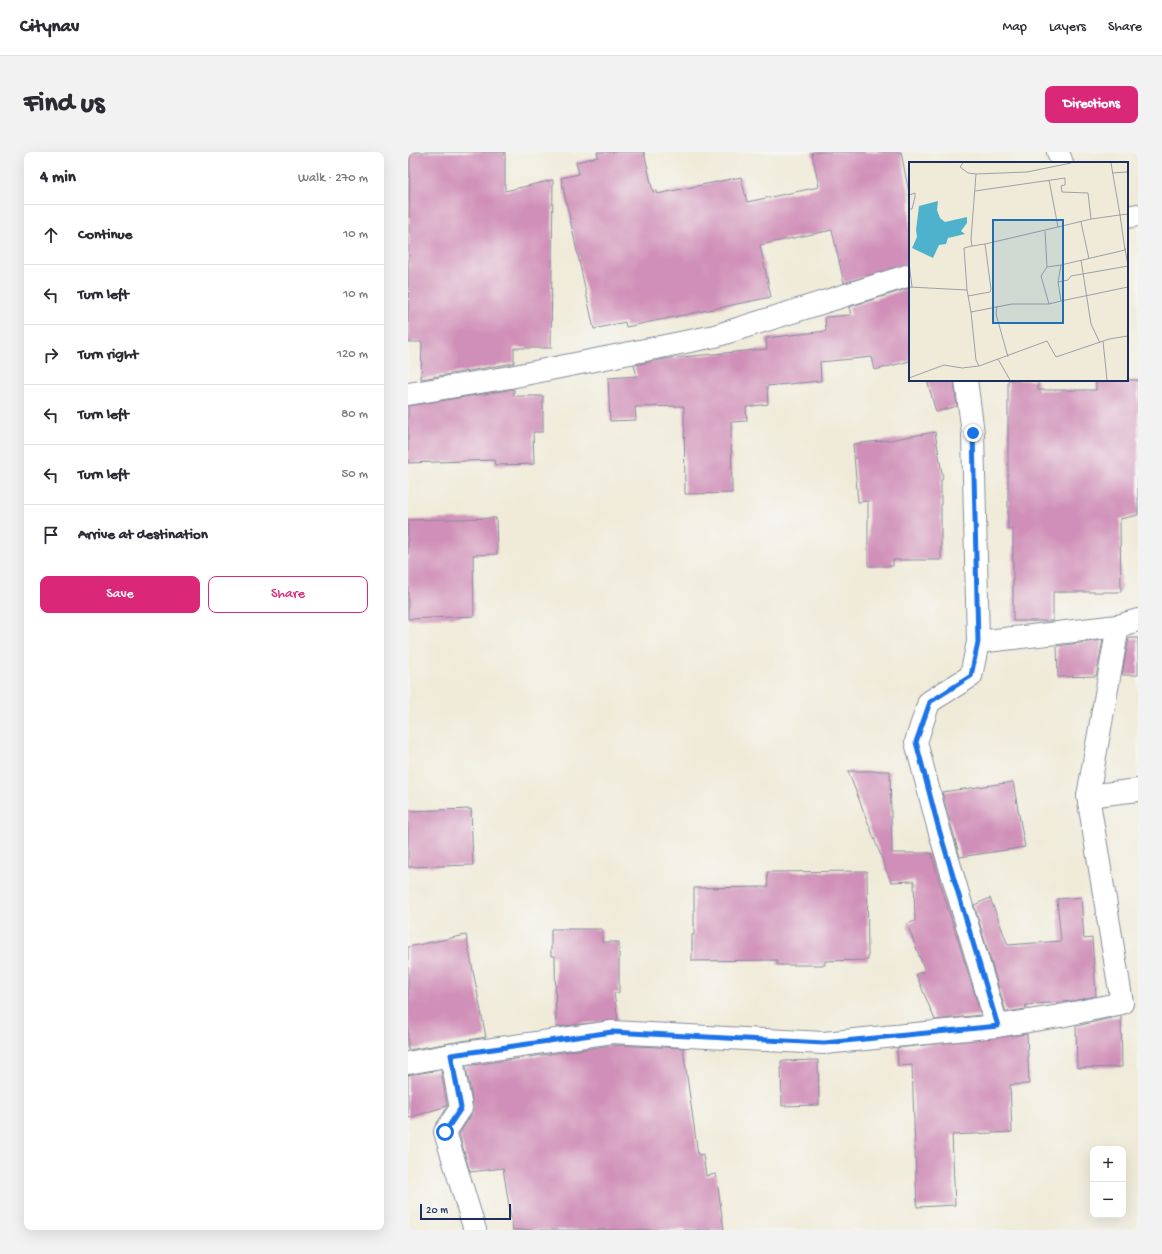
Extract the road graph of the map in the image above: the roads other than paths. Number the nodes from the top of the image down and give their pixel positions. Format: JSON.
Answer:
{"nodes":[{"id":1,"x":1058,"y":152,"type":"edge"},
{"id":2,"x":1062,"y":162,"type":"edge"},
{"id":3,"x":1138,"y":215,"type":"edge"},
{"id":4,"x":1128,"y":217,"type":"edge"},
{"id":5,"x":909,"y":275,"type":"edge"},
{"id":6,"x":966,"y":381,"type":"edge"},
{"id":7,"x":408,"y":394,"type":"edge"},
{"id":8,"x":1128,"y":623,"type":"edge"},
{"id":9,"x":978,"y":642,"type":"junction"},
{"id":10,"x":1138,"y":790,"type":"edge"},
{"id":11,"x":1088,"y":796,"type":"junction"},
{"id":12,"x":1130,"y":1000,"type":"edge"},
{"id":13,"x":998,"y":1026,"type":"junction"},
{"id":14,"x":451,"y":1055,"type":"junction"},
{"id":15,"x":408,"y":1063,"type":"edge"},
{"id":16,"x":475,"y":1230,"type":"edge"}],
"edges":[{"from":1,"to":2,"type":"street"},
{"from":3,"to":4,"type":"street"},
{"from":5,"to":7,"type":"street"},
{"from":6,"to":9,"type":"street"},
{"from":8,"to":9,"type":"street"},
{"from":8,"to":11,"type":"street"},
{"from":9,"to":13,"type":"street"},
{"from":10,"to":11,"type":"street"},
{"from":11,"to":12,"type":"street"},
{"from":12,"to":13,"type":"street"},
{"from":13,"to":14,"type":"street"},
{"from":14,"to":15,"type":"street"},
{"from":14,"to":16,"type":"street"}]}
